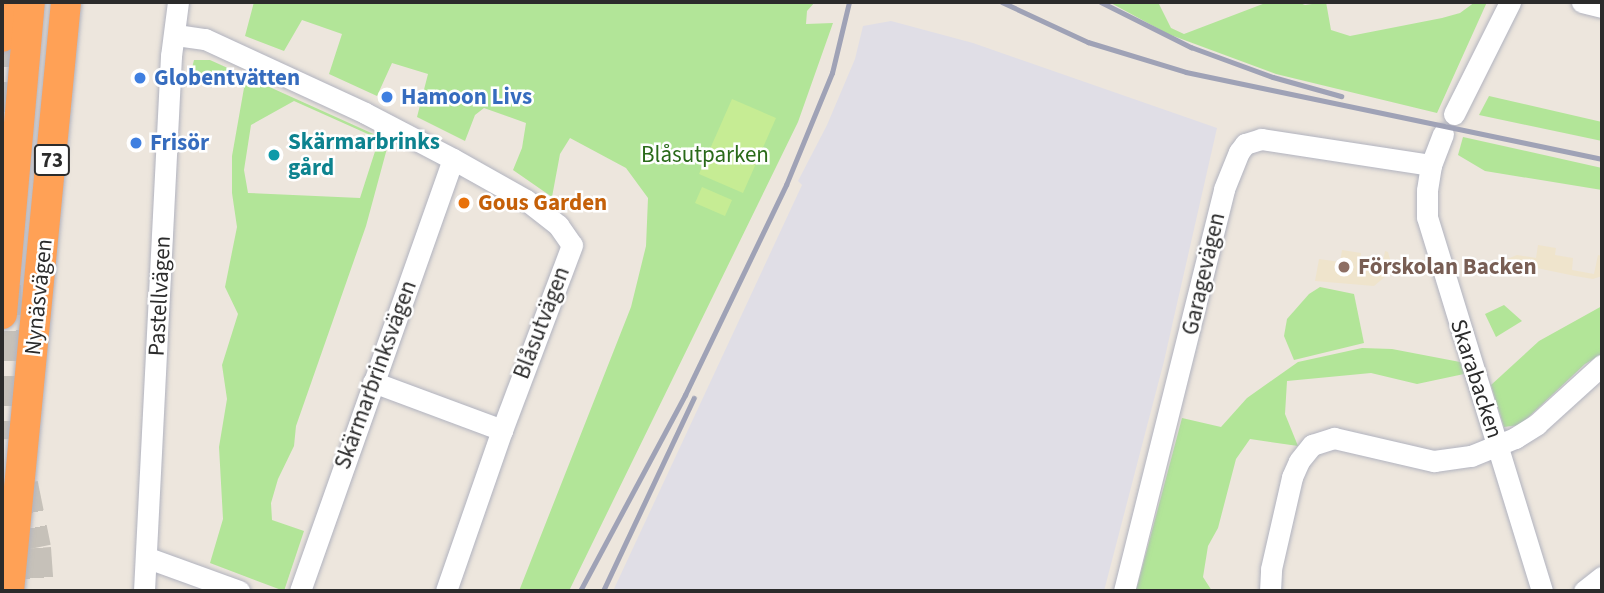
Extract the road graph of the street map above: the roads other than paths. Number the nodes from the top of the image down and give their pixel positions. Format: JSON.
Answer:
{"nodes":[{"id":1,"x":7,"y":2,"type":"edge"},
{"id":2,"x":30,"y":2,"type":"edge"},
{"id":3,"x":66,"y":2,"type":"edge"},
{"id":4,"x":178,"y":2,"type":"edge"},
{"id":5,"x":1510,"y":2,"type":"edge"},
{"id":6,"x":1583,"y":2,"type":"edge"},
{"id":7,"x":1602,"y":7,"type":"edge"},
{"id":8,"x":176,"y":32,"type":"junction"},
{"id":9,"x":2,"y":37,"type":"tunnel mouth"},
{"id":10,"x":1454,"y":114,"type":"dead end"},
{"id":11,"x":1443,"y":134,"type":"dead end"},
{"id":12,"x":453,"y":159,"type":"junction"},
{"id":13,"x":1431,"y":165,"type":"junction"},
{"id":14,"x":2,"y":314,"type":"edge"},
{"id":15,"x":38,"y":318,"type":"junction"},
{"id":16,"x":1602,"y":365,"type":"edge"},
{"id":17,"x":373,"y":382,"type":"junction"},
{"id":18,"x":502,"y":430,"type":"junction"},
{"id":19,"x":1498,"y":446,"type":"junction"},
{"id":20,"x":148,"y":558,"type":"junction"},
{"id":21,"x":1602,"y":577,"type":"edge"},
{"id":22,"x":9,"y":591,"type":"edge"},
{"id":23,"x":25,"y":591,"type":"edge"},
{"id":24,"x":144,"y":591,"type":"edge"},
{"id":25,"x":239,"y":591,"type":"edge"},
{"id":26,"x":300,"y":591,"type":"edge"},
{"id":27,"x":446,"y":591,"type":"edge"},
{"id":28,"x":1124,"y":591,"type":"edge"},
{"id":29,"x":1270,"y":591,"type":"edge"},
{"id":30,"x":1542,"y":591,"type":"edge"},
{"id":31,"x":1584,"y":591,"type":"edge"}],
"edges":[{"from":1,"to":9,"type":"highway"},
{"from":2,"to":14,"type":"highway","name":"Nynäsvägen","number":"73"},
{"from":3,"to":15,"type":"highway","name":"Nynäsvägen","number":"73"},
{"from":4,"to":8,"type":"street","name":"Pastellvägen"},
{"from":5,"to":10,"type":"street"},
{"from":6,"to":7,"type":"street"},
{"from":8,"to":12,"type":"street","name":"Blåsutvägen"},
{"from":8,"to":20,"type":"street","name":"Pastellvägen"},
{"from":11,"to":13,"type":"street","name":"Skarabacken"},
{"from":12,"to":17,"type":"street","name":"Skärmarbrinksvägen"},
{"from":12,"to":18,"type":"street","name":"Blåsutvägen"},
{"from":13,"to":19,"type":"street","name":"Skarabacken"},
{"from":13,"to":28,"type":"street","name":"Garagevägen"},
{"from":15,"to":22,"type":"highway","name":"Nynäsvägen","number":"73"},
{"from":15,"to":23,"type":"highway"},
{"from":16,"to":19,"type":"street"},
{"from":17,"to":18,"type":"street"},
{"from":17,"to":26,"type":"street","name":"Skärmarbrinksvägen"},
{"from":18,"to":27,"type":"street","name":"Blåsutvägen"},
{"from":19,"to":29,"type":"street"},
{"from":19,"to":30,"type":"street","name":"Skarabacken"},
{"from":20,"to":24,"type":"street","name":"Pastellvägen"},
{"from":20,"to":25,"type":"street"},
{"from":21,"to":31,"type":"street"}]}
